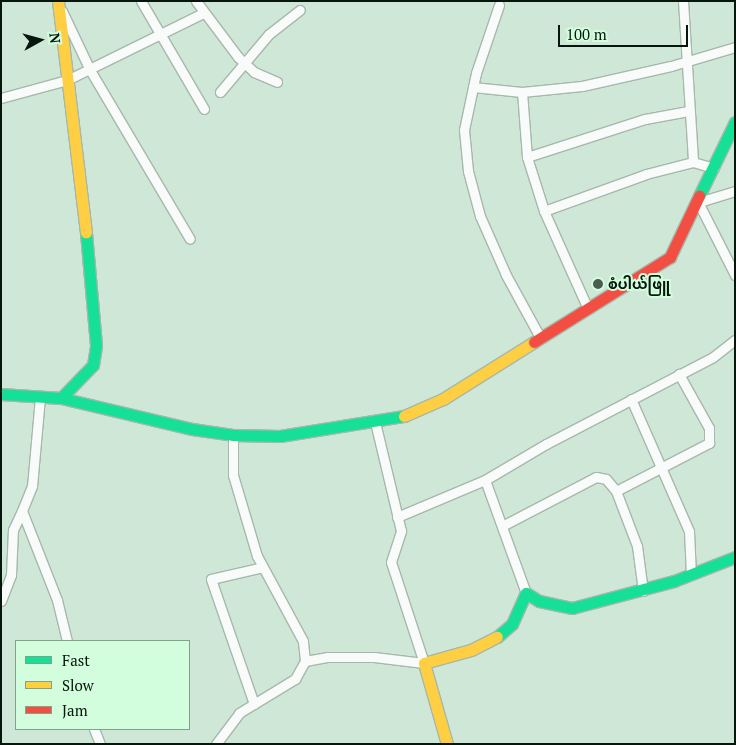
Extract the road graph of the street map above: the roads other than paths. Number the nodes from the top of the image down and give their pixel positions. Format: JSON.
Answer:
{"nodes":[{"id":1,"x":141,"y":1,"type":"edge"},
{"id":2,"x":196,"y":1,"type":"edge"},
{"id":3,"x":683,"y":1,"type":"edge"},
{"id":4,"x":58,"y":2,"type":"edge"},
{"id":5,"x":499,"y":5,"type":"dead end"},
{"id":6,"x":300,"y":10,"type":"dead end"},
{"id":7,"x":203,"y":13,"type":"junction"},
{"id":8,"x":159,"y":34,"type":"junction"},
{"id":9,"x":735,"y":47,"type":"edge"},
{"id":10,"x":687,"y":61,"type":"junction"},
{"id":11,"x":243,"y":62,"type":"junction"},
{"id":12,"x":90,"y":70,"type":"junction"},
{"id":13,"x":67,"y":80,"type":"junction"},
{"id":14,"x":277,"y":82,"type":"dead end"},
{"id":15,"x":473,"y":87,"type":"junction"},
{"id":16,"x":220,"y":92,"type":"dead end"},
{"id":17,"x":522,"y":92,"type":"junction"},
{"id":18,"x":1,"y":98,"type":"edge"},
{"id":19,"x":204,"y":109,"type":"dead end"},
{"id":20,"x":688,"y":111,"type":"junction"},
{"id":21,"x":735,"y":122,"type":"edge"},
{"id":22,"x":527,"y":158,"type":"junction"},
{"id":23,"x":693,"y":162,"type":"junction"},
{"id":24,"x":714,"y":168,"type":"junction"},
{"id":25,"x":735,"y":191,"type":"edge"},
{"id":26,"x":698,"y":202,"type":"junction"},
{"id":27,"x":544,"y":211,"type":"junction"},
{"id":28,"x":190,"y":240,"type":"dead end"},
{"id":29,"x":735,"y":275,"type":"edge"},
{"id":30,"x":588,"y":309,"type":"junction"},
{"id":31,"x":540,"y":337,"type":"junction"},
{"id":32,"x":735,"y":340,"type":"edge"},
{"id":33,"x":679,"y":374,"type":"junction"},
{"id":34,"x":1,"y":394,"type":"edge"},
{"id":35,"x":40,"y":397,"type":"junction"},
{"id":36,"x":61,"y":398,"type":"junction"},
{"id":37,"x":631,"y":400,"type":"junction"},
{"id":38,"x":375,"y":422,"type":"junction"},
{"id":39,"x":233,"y":435,"type":"junction"},
{"id":40,"x":662,"y":468,"type":"junction"},
{"id":41,"x":485,"y":480,"type":"junction"},
{"id":42,"x":616,"y":491,"type":"junction"},
{"id":43,"x":22,"y":511,"type":"junction"},
{"id":44,"x":397,"y":517,"type":"junction"},
{"id":45,"x":502,"y":526,"type":"junction"},
{"id":46,"x":735,"y":557,"type":"edge"},
{"id":47,"x":263,"y":567,"type":"junction"},
{"id":48,"x":691,"y":575,"type":"junction"},
{"id":49,"x":644,"y":590,"type":"junction"},
{"id":50,"x":526,"y":593,"type":"junction"},
{"id":51,"x":1,"y":601,"type":"edge"},
{"id":52,"x":67,"y":640,"type":"edge"},
{"id":53,"x":305,"y":661,"type":"junction"},
{"id":54,"x":424,"y":663,"type":"junction"},
{"id":55,"x":254,"y":704,"type":"junction"},
{"id":56,"x":94,"y":730,"type":"edge"},
{"id":57,"x":100,"y":744,"type":"edge"},
{"id":58,"x":216,"y":744,"type":"edge"},
{"id":59,"x":447,"y":744,"type":"edge"}],
"edges":[{"from":1,"to":8,"type":"street"},
{"from":2,"to":7,"type":"street"},
{"from":3,"to":10,"type":"street"},
{"from":4,"to":12,"type":"street"},
{"from":4,"to":13,"type":"street"},
{"from":5,"to":15,"type":"street"},
{"from":6,"to":11,"type":"street"},
{"from":7,"to":8,"type":"street"},
{"from":7,"to":11,"type":"street"},
{"from":8,"to":12,"type":"street"},
{"from":8,"to":19,"type":"street"},
{"from":9,"to":10,"type":"street"},
{"from":10,"to":17,"type":"street"},
{"from":10,"to":20,"type":"street"},
{"from":11,"to":14,"type":"street"},
{"from":11,"to":16,"type":"street"},
{"from":12,"to":13,"type":"street"},
{"from":12,"to":28,"type":"street"},
{"from":13,"to":18,"type":"street"},
{"from":13,"to":36,"type":"street"},
{"from":15,"to":17,"type":"street"},
{"from":15,"to":31,"type":"street"},
{"from":17,"to":22,"type":"street"},
{"from":20,"to":22,"type":"street"},
{"from":20,"to":23,"type":"street"},
{"from":21,"to":24,"type":"street"},
{"from":22,"to":27,"type":"street"},
{"from":23,"to":24,"type":"street"},
{"from":23,"to":27,"type":"street"},
{"from":24,"to":26,"type":"street"},
{"from":25,"to":26,"type":"street"},
{"from":26,"to":29,"type":"street"},
{"from":26,"to":30,"type":"street"},
{"from":27,"to":30,"type":"street"},
{"from":30,"to":31,"type":"street"},
{"from":31,"to":38,"type":"street"},
{"from":32,"to":33,"type":"street"},
{"from":33,"to":37,"type":"street"},
{"from":33,"to":40,"type":"street"},
{"from":34,"to":35,"type":"street"},
{"from":35,"to":36,"type":"street"},
{"from":35,"to":43,"type":"street"},
{"from":36,"to":39,"type":"street"},
{"from":37,"to":40,"type":"street"},
{"from":37,"to":41,"type":"street"},
{"from":38,"to":39,"type":"street"},
{"from":38,"to":44,"type":"street"},
{"from":39,"to":47,"type":"street"},
{"from":40,"to":42,"type":"street"},
{"from":40,"to":48,"type":"street"},
{"from":41,"to":44,"type":"street"},
{"from":41,"to":45,"type":"street"},
{"from":42,"to":45,"type":"street"},
{"from":42,"to":49,"type":"street"},
{"from":43,"to":51,"type":"street"},
{"from":43,"to":52,"type":"street"},
{"from":44,"to":54,"type":"street"},
{"from":45,"to":50,"type":"street"},
{"from":46,"to":48,"type":"street"},
{"from":47,"to":53,"type":"street"},
{"from":47,"to":55,"type":"street"},
{"from":48,"to":49,"type":"street"},
{"from":49,"to":50,"type":"street"},
{"from":50,"to":54,"type":"street"},
{"from":53,"to":54,"type":"street"},
{"from":53,"to":55,"type":"street"},
{"from":54,"to":59,"type":"street"},
{"from":55,"to":58,"type":"street"},
{"from":56,"to":57,"type":"street"}]}
